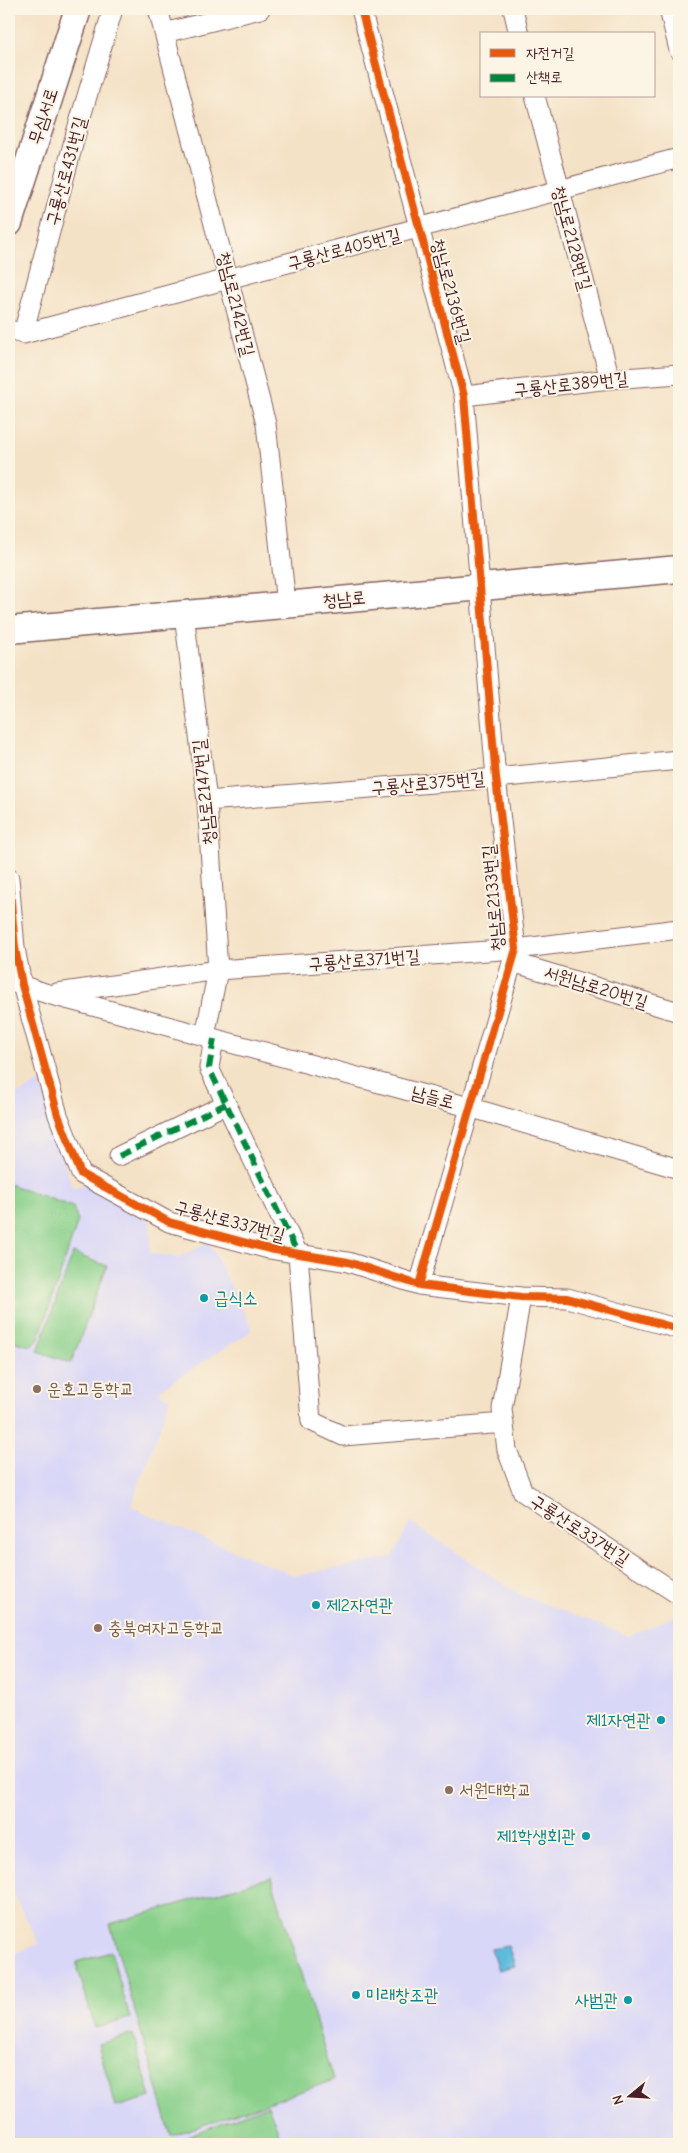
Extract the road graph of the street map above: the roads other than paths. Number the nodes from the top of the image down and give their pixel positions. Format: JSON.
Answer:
{"nodes":[{"id":1,"x":78,"y":9,"type":"edge"},
{"id":2,"x":113,"y":9,"type":"edge"},
{"id":3,"x":158,"y":9,"type":"edge"},
{"id":4,"x":260,"y":9,"type":"edge"},
{"id":5,"x":361,"y":9,"type":"edge"},
{"id":6,"x":513,"y":9,"type":"edge"},
{"id":7,"x":668,"y":9,"type":"edge"},
{"id":8,"x":519,"y":32,"type":"edge"},
{"id":9,"x":164,"y":33,"type":"junction"},
{"id":10,"x":679,"y":50,"type":"edge"},
{"id":11,"x":536,"y":98,"type":"edge"},
{"id":12,"x":679,"y":158,"type":"edge"},
{"id":13,"x":559,"y":190,"type":"junction"},
{"id":14,"x":9,"y":223,"type":"edge"},
{"id":15,"x":418,"y":229,"type":"junction"},
{"id":16,"x":229,"y":279,"type":"junction"},
{"id":17,"x":16,"y":332,"type":"edge"},
{"id":18,"x":679,"y":374,"type":"edge"},
{"id":19,"x":610,"y":379,"type":"junction"},
{"id":20,"x":464,"y":396,"type":"junction"},
{"id":21,"x":679,"y":569,"type":"edge"},
{"id":22,"x":480,"y":587,"type":"junction"},
{"id":23,"x":286,"y":604,"type":"junction"},
{"id":24,"x":184,"y":614,"type":"junction"},
{"id":25,"x":9,"y":630,"type":"edge"},
{"id":26,"x":679,"y":760,"type":"edge"},
{"id":27,"x":496,"y":778,"type":"junction"},
{"id":28,"x":207,"y":801,"type":"junction"},
{"id":29,"x":9,"y":878,"type":"edge"},
{"id":30,"x":679,"y":929,"type":"edge"},
{"id":31,"x":514,"y":956,"type":"junction"},
{"id":32,"x":218,"y":970,"type":"junction"},
{"id":33,"x":15,"y":983,"type":"edge"},
{"id":34,"x":48,"y":994,"type":"junction"},
{"id":35,"x":679,"y":1012,"type":"edge"},
{"id":36,"x":210,"y":1038,"type":"junction"},
{"id":37,"x":226,"y":1104,"type":"junction"},
{"id":38,"x":469,"y":1107,"type":"junction"},
{"id":39,"x":118,"y":1156,"type":"dead end"},
{"id":40,"x":679,"y":1169,"type":"edge"},
{"id":41,"x":298,"y":1254,"type":"junction"},
{"id":42,"x":419,"y":1284,"type":"junction"},
{"id":43,"x":521,"y":1297,"type":"junction"},
{"id":44,"x":679,"y":1329,"type":"edge"},
{"id":45,"x":504,"y":1423,"type":"junction"},
{"id":46,"x":679,"y":1594,"type":"edge"}],
"edges":[{"from":1,"to":14,"type":"main road","name":"무심서로"},
{"from":2,"to":17,"type":"street","name":"구룡산로431번길"},
{"from":3,"to":9,"type":"street","name":"청남로2142번길"},
{"from":4,"to":9,"type":"street"},
{"from":5,"to":15,"type":"street","name":"청남로2136번길"},
{"from":6,"to":8,"type":"street"},
{"from":7,"to":10,"type":"street"},
{"from":9,"to":16,"type":"street","name":"청남로2142번길"},
{"from":11,"to":13,"type":"street","name":"청남로2128번길"},
{"from":12,"to":13,"type":"street","name":"구룡산로405번길"},
{"from":13,"to":15,"type":"street","name":"구룡산로405번길"},
{"from":13,"to":19,"type":"street","name":"청남로2128번길"},
{"from":15,"to":16,"type":"street","name":"구룡산로405번길"},
{"from":15,"to":20,"type":"street","name":"청남로2136번길"},
{"from":16,"to":17,"type":"street","name":"구룡산로405번길"},
{"from":16,"to":23,"type":"street","name":"청남로2142번길"},
{"from":18,"to":19,"type":"street","name":"구룡산로389번길"},
{"from":19,"to":20,"type":"street","name":"구룡산로389번길"},
{"from":20,"to":22,"type":"street","name":"청남로2136번길"},
{"from":21,"to":22,"type":"main road","name":"청남로"},
{"from":22,"to":23,"type":"main road","name":"청남로"},
{"from":22,"to":27,"type":"street","name":"청남로2133번길"},
{"from":23,"to":24,"type":"main road","name":"청남로"},
{"from":24,"to":25,"type":"main road","name":"청남로"},
{"from":24,"to":28,"type":"street","name":"청남로2147번길"},
{"from":26,"to":27,"type":"street","name":"구룡산로375번길"},
{"from":27,"to":28,"type":"street","name":"구룡산로375번길"},
{"from":27,"to":31,"type":"street","name":"청남로2133번길"},
{"from":28,"to":32,"type":"street","name":"청남로2147번길"},
{"from":29,"to":33,"type":"street","name":"구룡산로337번길"},
{"from":30,"to":31,"type":"street","name":"구룡산로371번길"},
{"from":31,"to":32,"type":"street","name":"구룡산로371번길"},
{"from":31,"to":35,"type":"street","name":"서원남로20번길"},
{"from":31,"to":38,"type":"street","name":"청남로2133번길"},
{"from":32,"to":34,"type":"street","name":"구룡산로371번길"},
{"from":32,"to":36,"type":"street","name":"청남로2147번길"},
{"from":33,"to":34,"type":"street","name":"남들로"},
{"from":33,"to":41,"type":"street","name":"구룡산로337번길"},
{"from":34,"to":36,"type":"street","name":"남들로"},
{"from":36,"to":37,"type":"street"},
{"from":36,"to":38,"type":"street","name":"남들로"},
{"from":37,"to":39,"type":"street"},
{"from":37,"to":41,"type":"street","name":"구룡산로337번길"},
{"from":38,"to":40,"type":"street","name":"남들로"},
{"from":38,"to":42,"type":"street","name":"청남로2133번길"},
{"from":41,"to":42,"type":"street","name":"구룡산로337번길"},
{"from":41,"to":45,"type":"street"},
{"from":42,"to":43,"type":"street","name":"구룡산로337번길"},
{"from":43,"to":44,"type":"street","name":"구룡산로337번길"},
{"from":43,"to":45,"type":"street","name":"구룡산로337번길"},
{"from":45,"to":46,"type":"street","name":"구룡산로337번길"}]}
